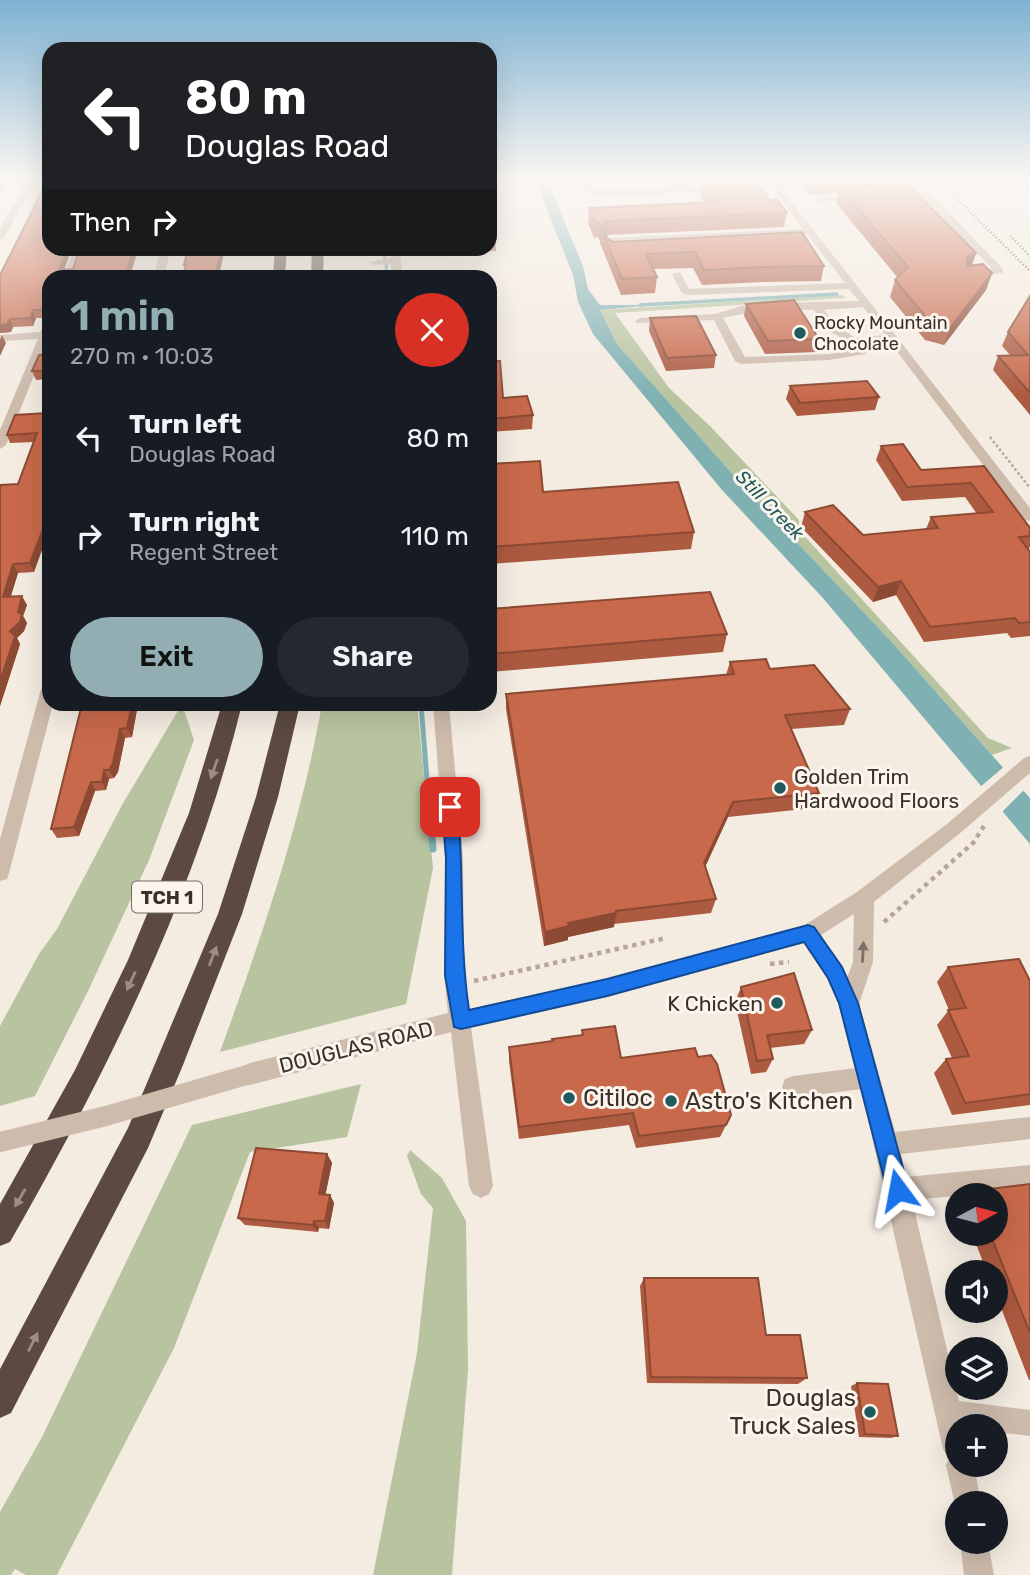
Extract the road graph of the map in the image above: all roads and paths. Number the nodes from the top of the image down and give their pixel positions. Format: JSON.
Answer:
{"nodes":[{"id":1,"x":825,"y":252,"type":"edge"},
{"id":2,"x":981,"y":252,"type":"edge"},
{"id":3,"x":396,"y":256,"type":"edge"},
{"id":4,"x":396,"y":261,"type":"junction"},
{"id":5,"x":374,"y":262,"type":"dead end"},
{"id":6,"x":397,"y":270,"type":"edge"},
{"id":7,"x":677,"y":274,"type":"dead end"},
{"id":8,"x":967,"y":278,"type":"edge"},
{"id":9,"x":852,"y":286,"type":"junction"},
{"id":10,"x":866,"y":304,"type":"junction"},
{"id":11,"x":817,"y":307,"type":"junction"},
{"id":12,"x":717,"y":317,"type":"junction"},
{"id":13,"x":640,"y":321,"type":"dead end"},
{"id":14,"x":858,"y":321,"type":"dead end"},
{"id":15,"x":828,"y":323,"type":"junction"},
{"id":16,"x":42,"y":332,"type":"edge"},
{"id":17,"x":0,"y":338,"type":"edge"},
{"id":18,"x":892,"y":338,"type":"junction"},
{"id":19,"x":854,"y":341,"type":"junction"},
{"id":20,"x":42,"y":343,"type":"edge"},
{"id":21,"x":986,"y":433,"type":"dead end"},
{"id":22,"x":0,"y":445,"type":"edge"},
{"id":23,"x":1030,"y":488,"type":"edge"},
{"id":24,"x":1030,"y":517,"type":"edge"},
{"id":25,"x":43,"y":711,"type":"edge"},
{"id":26,"x":230,"y":711,"type":"edge"},
{"id":27,"x":288,"y":711,"type":"edge"},
{"id":28,"x":442,"y":711,"type":"edge"},
{"id":29,"x":1024,"y":768,"type":"edge"},
{"id":30,"x":989,"y":820,"type":"dead end"},
{"id":31,"x":0,"y":873,"type":"edge"},
{"id":32,"x":864,"y":898,"type":"junction"},
{"id":33,"x":882,"y":929,"type":"dead end"},
{"id":34,"x":808,"y":933,"type":"junction"},
{"id":35,"x":666,"y":938,"type":"dead end"},
{"id":36,"x":789,"y":962,"type":"dead end"},
{"id":37,"x":764,"y":963,"type":"dead end"},
{"id":38,"x":490,"y":977,"type":"dead end"},
{"id":39,"x":849,"y":1003,"type":"junction"},
{"id":40,"x":461,"y":1020,"type":"junction"},
{"id":41,"x":870,"y":1077,"type":"junction"},
{"id":42,"x":793,"y":1087,"type":"dead end"},
{"id":43,"x":1030,"y":1128,"type":"edge"},
{"id":44,"x":0,"y":1142,"type":"edge"},
{"id":45,"x":887,"y":1144,"type":"junction"},
{"id":46,"x":1030,"y":1177,"type":"edge"},
{"id":47,"x":481,"y":1186,"type":"dead end"},
{"id":48,"x":898,"y":1190,"type":"junction"},
{"id":49,"x":0,"y":1233,"type":"edge"},
{"id":50,"x":0,"y":1402,"type":"edge"},
{"id":51,"x":950,"y":1413,"type":"joint"},
{"id":52,"x":1030,"y":1423,"type":"edge"},
{"id":53,"x":976,"y":1554,"type":"edge"},
{"id":54,"x":979,"y":1575,"type":"edge"}],
"edges":[{"from":1,"to":9,"type":"street"},
{"from":2,"to":8,"type":"street"},
{"from":3,"to":4,"type":"street"},
{"from":4,"to":5,"type":"street"},
{"from":4,"to":6,"type":"street"},
{"from":7,"to":9,"type":"street"},
{"from":9,"to":10,"type":"street"},
{"from":10,"to":11,"type":"street"},
{"from":10,"to":18,"type":"street"},
{"from":11,"to":12,"type":"street"},
{"from":11,"to":15,"type":"street"},
{"from":12,"to":13,"type":"street"},
{"from":12,"to":19,"type":"street"},
{"from":14,"to":15,"type":"street"},
{"from":15,"to":19,"type":"street"},
{"from":16,"to":17,"type":"street"},
{"from":18,"to":19,"type":"street"},
{"from":18,"to":24,"type":"street"},
{"from":20,"to":22,"type":"street"},
{"from":21,"to":23,"type":"path"},
{"from":25,"to":31,"type":"street"},
{"from":26,"to":49,"type":"highway","number":"TCH 1","one_way":true},
{"from":50,"to":27,"type":"highway","number":"TCH 1","one_way":true},
{"from":28,"to":40,"type":"street"},
{"from":29,"to":32,"type":"street","name":"DOUGLAS ROAD"},
{"from":30,"to":33,"type":"path"},
{"from":32,"to":34,"type":"street","name":"DOUGLAS ROAD"},
{"from":39,"to":32,"type":"street","one_way":true},
{"from":34,"to":39,"type":"street"},
{"from":34,"to":40,"type":"street","name":"DOUGLAS ROAD"},
{"from":35,"to":38,"type":"path"},
{"from":36,"to":37,"type":"path"},
{"from":39,"to":41,"type":"street"},
{"from":40,"to":44,"type":"street","name":"DOUGLAS ROAD","bridge":true},
{"from":40,"to":47,"type":"street"},
{"from":41,"to":42,"type":"street"},
{"from":41,"to":45,"type":"street"},
{"from":43,"to":45,"type":"street"},
{"from":45,"to":48,"type":"street"},
{"from":46,"to":48,"type":"street"},
{"from":48,"to":51,"type":"street"},
{"from":51,"to":52,"type":"street"},
{"from":53,"to":54,"type":"street"}]}
